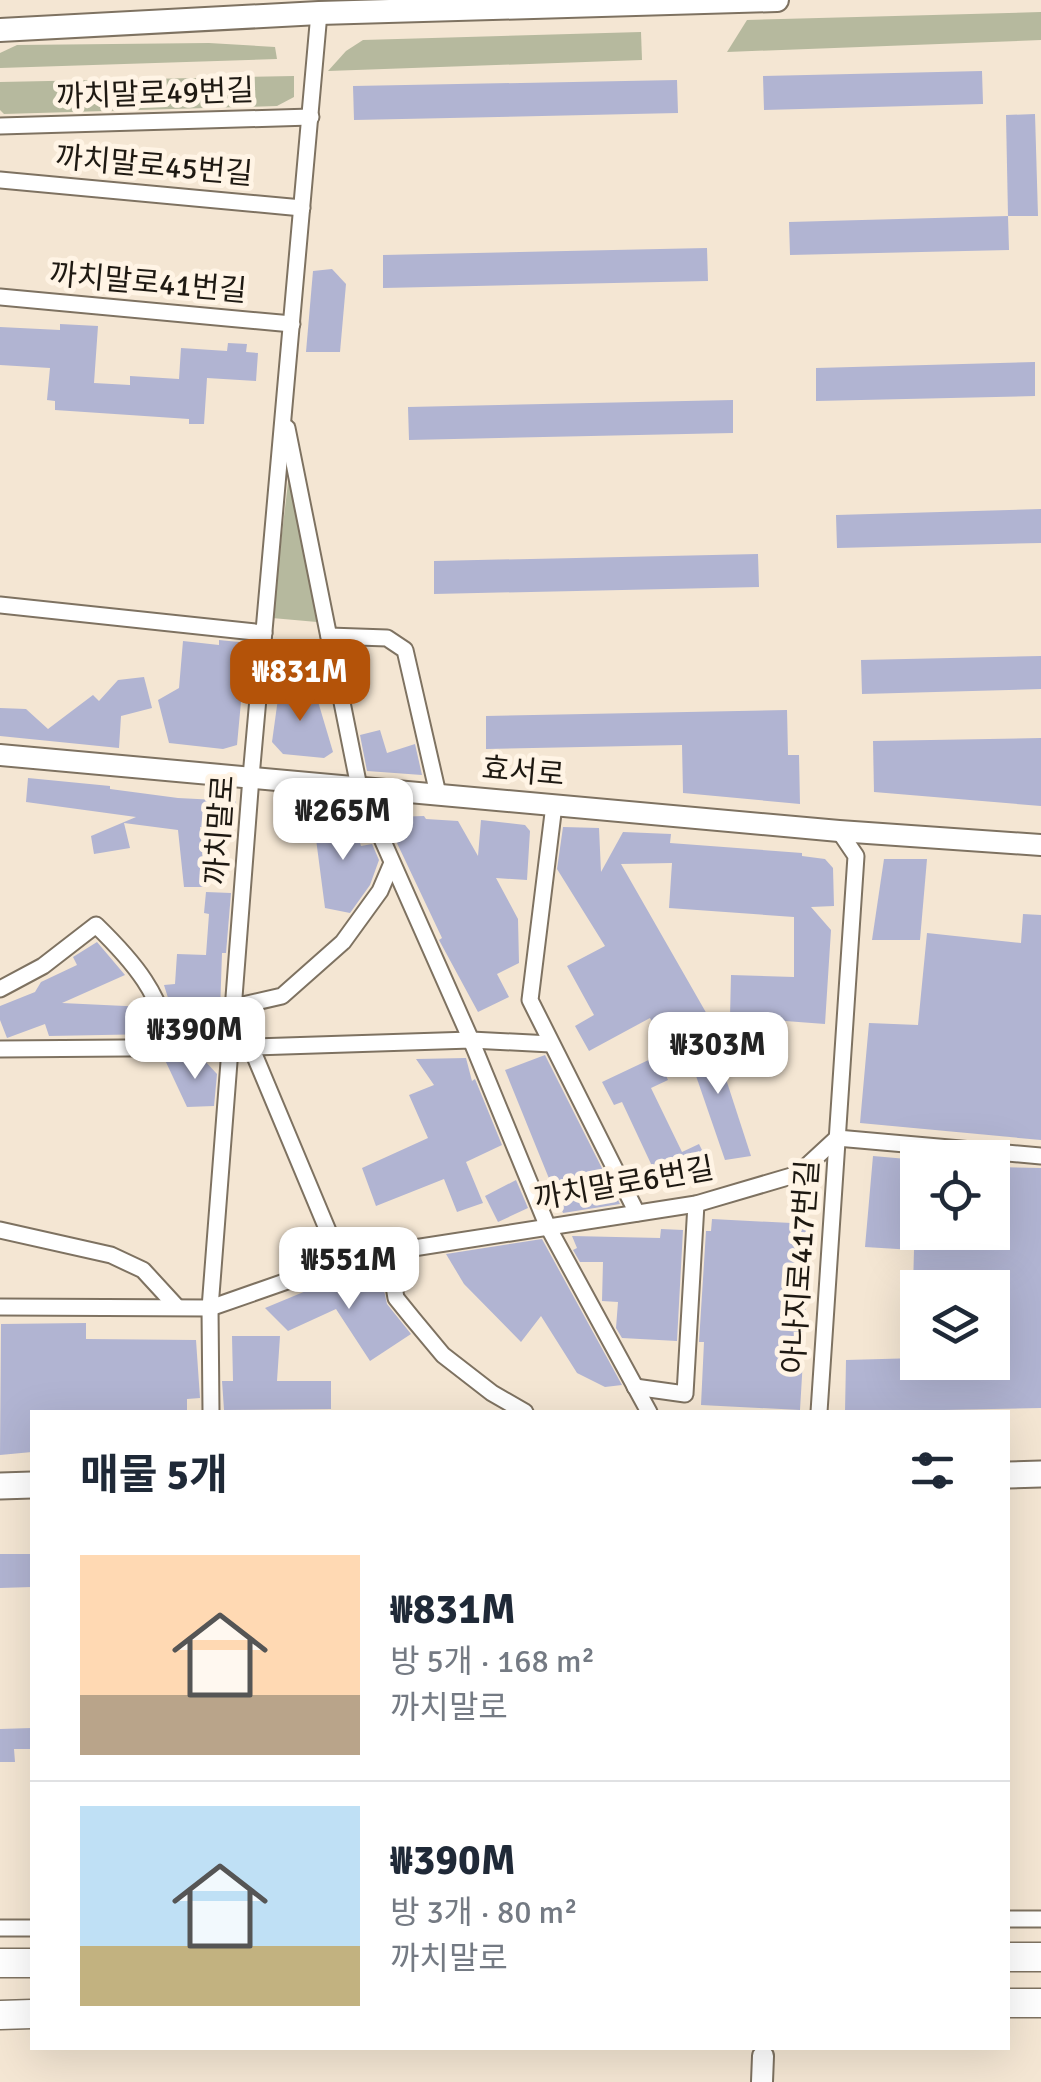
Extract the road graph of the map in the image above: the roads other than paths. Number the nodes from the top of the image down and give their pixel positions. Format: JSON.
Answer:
{"nodes":[{"id":1,"x":777,"y":0,"type":"edge"},
{"id":2,"x":714,"y":1,"type":"edge"},
{"id":3,"x":592,"y":3,"type":"edge"},
{"id":4,"x":320,"y":14,"type":"junction"},
{"id":5,"x":0,"y":30,"type":"edge"},
{"id":6,"x":310,"y":118,"type":"junction"},
{"id":7,"x":0,"y":126,"type":"edge"},
{"id":8,"x":0,"y":180,"type":"edge"},
{"id":9,"x":302,"y":208,"type":"junction"},
{"id":10,"x":0,"y":298,"type":"edge"},
{"id":11,"x":292,"y":324,"type":"junction"},
{"id":12,"x":284,"y":412,"type":"junction"},
{"id":13,"x":0,"y":605,"type":"edge"},
{"id":14,"x":264,"y":633,"type":"junction"},
{"id":15,"x":328,"y":636,"type":"junction"},
{"id":16,"x":0,"y":754,"type":"edge"},
{"id":17,"x":251,"y":777,"type":"junction"},
{"id":18,"x":359,"y":787,"type":"junction"},
{"id":19,"x":438,"y":794,"type":"junction"},
{"id":20,"x":554,"y":805,"type":"junction"},
{"id":21,"x":839,"y":831,"type":"junction"},
{"id":22,"x":1041,"y":845,"type":"edge"},
{"id":23,"x":392,"y":862,"type":"junction"},
{"id":24,"x":0,"y":989,"type":"edge"},
{"id":25,"x":234,"y":1007,"type":"junction"},
{"id":26,"x":471,"y":1040,"type":"junction"},
{"id":27,"x":552,"y":1044,"type":"junction"},
{"id":28,"x":168,"y":1047,"type":"junction"},
{"id":29,"x":231,"y":1047,"type":"junction"},
{"id":30,"x":250,"y":1047,"type":"junction"},
{"id":31,"x":0,"y":1049,"type":"edge"},
{"id":32,"x":837,"y":1138,"type":"junction"},
{"id":33,"x":1041,"y":1156,"type":"edge"},
{"id":34,"x":696,"y":1204,"type":"junction"},
{"id":35,"x":636,"y":1213,"type":"junction"},
{"id":36,"x":547,"y":1225,"type":"junction"},
{"id":37,"x":0,"y":1230,"type":"edge"},
{"id":38,"x":388,"y":1252,"type":"junction"},
{"id":39,"x":340,"y":1262,"type":"junction"},
{"id":40,"x":0,"y":1308,"type":"edge"},
{"id":41,"x":176,"y":1308,"type":"junction"},
{"id":42,"x":210,"y":1308,"type":"junction"},
{"id":43,"x":635,"y":1387,"type":"junction"},
{"id":44,"x":211,"y":1410,"type":"edge"},
{"id":45,"x":522,"y":1410,"type":"edge"},
{"id":46,"x":648,"y":1410,"type":"edge"},
{"id":47,"x":819,"y":1410,"type":"edge"},
{"id":48,"x":1041,"y":1474,"type":"edge"},
{"id":49,"x":1010,"y":1475,"type":"edge"},
{"id":50,"x":30,"y":1485,"type":"edge"},
{"id":51,"x":0,"y":1486,"type":"edge"},
{"id":52,"x":1010,"y":1919,"type":"edge"},
{"id":53,"x":1041,"y":1919,"type":"edge"},
{"id":54,"x":0,"y":1928,"type":"edge"},
{"id":55,"x":30,"y":1928,"type":"edge"},
{"id":56,"x":1010,"y":1957,"type":"edge"},
{"id":57,"x":1041,"y":1957,"type":"edge"},
{"id":58,"x":0,"y":1963,"type":"edge"},
{"id":59,"x":30,"y":1963,"type":"edge"},
{"id":60,"x":1010,"y":2003,"type":"edge"},
{"id":61,"x":1041,"y":2003,"type":"edge"},
{"id":62,"x":30,"y":2014,"type":"edge"},
{"id":63,"x":0,"y":2015,"type":"edge"},
{"id":64,"x":764,"y":2056,"type":"dead end"},
{"id":65,"x":762,"y":2082,"type":"edge"}],
"edges":[{"from":1,"to":2,"type":"main road"},
{"from":2,"to":3,"type":"main road"},
{"from":3,"to":4,"type":"main road"},
{"from":4,"to":5,"type":"main road"},
{"from":4,"to":6,"type":"street","name":"까치말로"},
{"from":6,"to":7,"type":"street","name":"까치말로49번길"},
{"from":6,"to":9,"type":"street","name":"까치말로"},
{"from":8,"to":9,"type":"street","name":"까치말로45번길"},
{"from":9,"to":11,"type":"street","name":"까치말로"},
{"from":10,"to":11,"type":"street","name":"까치말로41번길"},
{"from":11,"to":12,"type":"street","name":"까치말로"},
{"from":12,"to":14,"type":"street","name":"까치말로"},
{"from":12,"to":15,"type":"street"},
{"from":13,"to":14,"type":"street"},
{"from":14,"to":17,"type":"street","name":"까치말로"},
{"from":15,"to":18,"type":"street"},
{"from":15,"to":19,"type":"street"},
{"from":16,"to":17,"type":"street","name":"효서로"},
{"from":17,"to":18,"type":"street","name":"효서로"},
{"from":17,"to":25,"type":"street","name":"까치말로"},
{"from":18,"to":19,"type":"street","name":"효서로"},
{"from":18,"to":23,"type":"street"},
{"from":19,"to":20,"type":"street","name":"효서로"},
{"from":20,"to":21,"type":"street","name":"효서로"},
{"from":20,"to":27,"type":"street"},
{"from":21,"to":22,"type":"street","name":"효서로"},
{"from":21,"to":32,"type":"street","name":"아나지로417번길"},
{"from":23,"to":25,"type":"street"},
{"from":23,"to":26,"type":"street"},
{"from":24,"to":28,"type":"street"},
{"from":25,"to":29,"type":"street","name":"까치말로"},
{"from":26,"to":27,"type":"street"},
{"from":26,"to":30,"type":"street"},
{"from":26,"to":36,"type":"street"},
{"from":27,"to":35,"type":"street"},
{"from":28,"to":29,"type":"street"},
{"from":28,"to":31,"type":"street"},
{"from":29,"to":30,"type":"street"},
{"from":29,"to":42,"type":"street","name":"까치말로"},
{"from":30,"to":39,"type":"street"},
{"from":32,"to":33,"type":"street"},
{"from":32,"to":34,"type":"street","name":"까치말로6번길"},
{"from":32,"to":47,"type":"street","name":"아나지로417번길"},
{"from":34,"to":35,"type":"street","name":"까치말로6번길"},
{"from":34,"to":43,"type":"street"},
{"from":35,"to":36,"type":"street","name":"까치말로6번길"},
{"from":36,"to":38,"type":"street","name":"까치말로6번길"},
{"from":36,"to":43,"type":"street"},
{"from":37,"to":41,"type":"street"},
{"from":38,"to":39,"type":"street","name":"까치말로6번길"},
{"from":38,"to":45,"type":"street"},
{"from":39,"to":42,"type":"street","name":"까치말로6번길"},
{"from":40,"to":41,"type":"street","name":"까치말로6번길"},
{"from":41,"to":42,"type":"street","name":"까치말로6번길"},
{"from":42,"to":44,"type":"street","name":"까치말로"},
{"from":43,"to":46,"type":"street"},
{"from":48,"to":49,"type":"main road"},
{"from":50,"to":51,"type":"main road"},
{"from":52,"to":53,"type":"street"},
{"from":54,"to":55,"type":"street"},
{"from":56,"to":57,"type":"highway"},
{"from":58,"to":59,"type":"highway"},
{"from":60,"to":61,"type":"highway"},
{"from":62,"to":63,"type":"highway"},
{"from":64,"to":65,"type":"street"}]}
